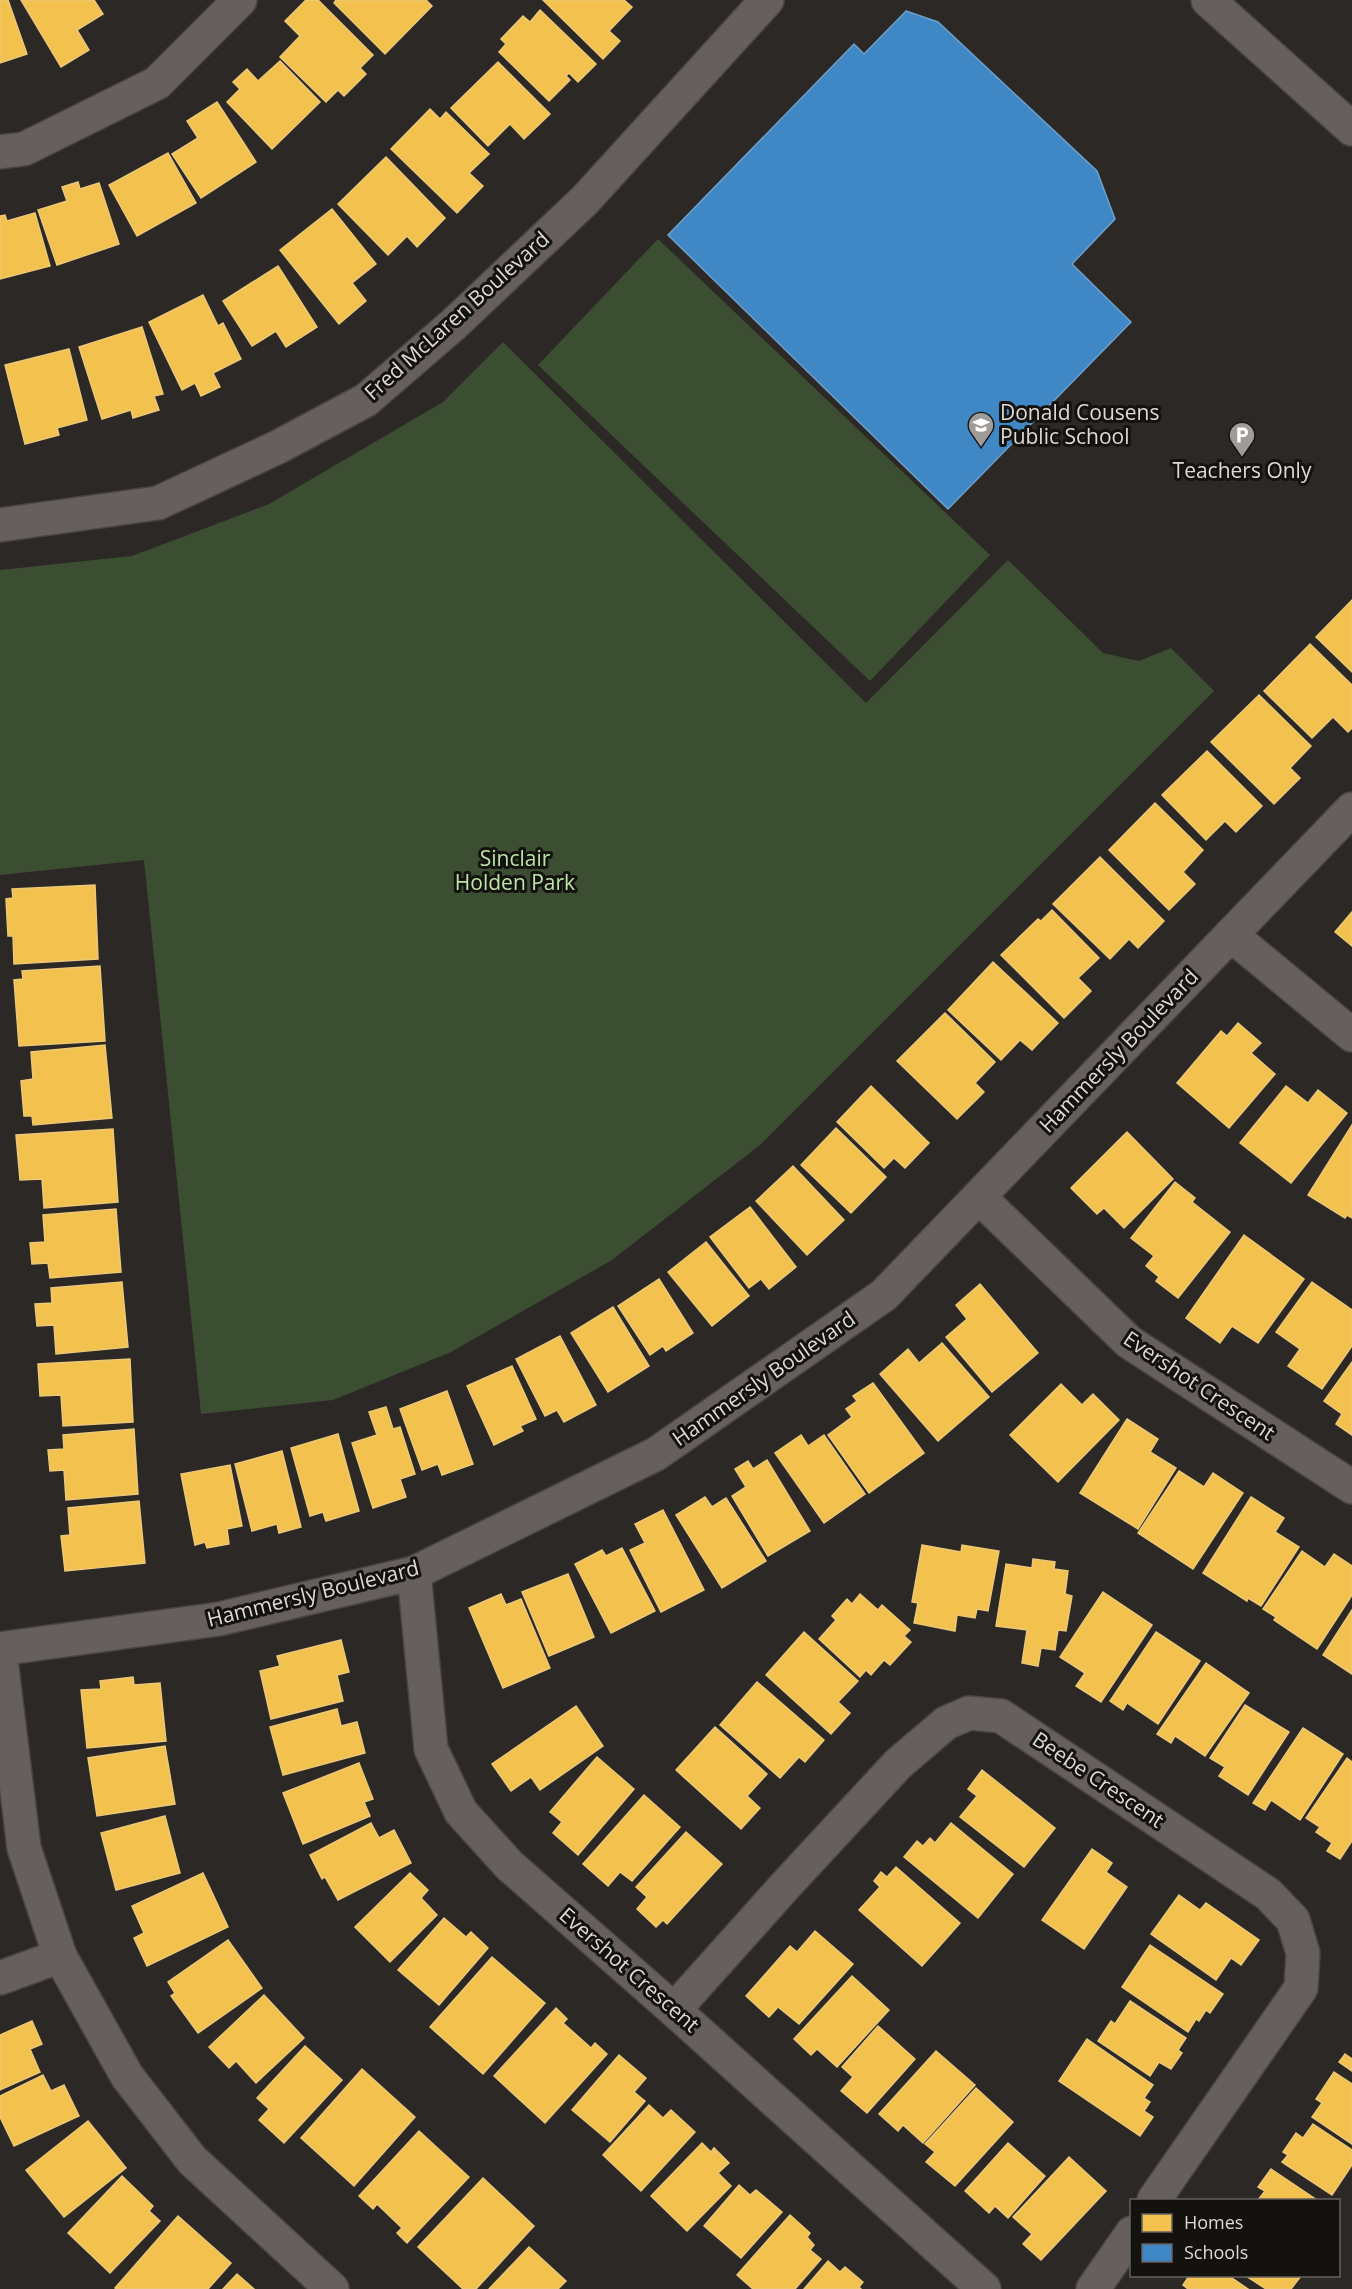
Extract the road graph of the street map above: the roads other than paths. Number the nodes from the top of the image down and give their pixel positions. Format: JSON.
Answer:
{"nodes":[{"id":1,"x":240,"y":0,"type":"edge"},
{"id":2,"x":767,"y":0,"type":"edge"},
{"id":3,"x":1208,"y":0,"type":"edge"},
{"id":4,"x":1352,"y":129,"type":"edge"},
{"id":5,"x":0,"y":152,"type":"edge"},
{"id":6,"x":0,"y":525,"type":"edge"},
{"id":7,"x":1352,"y":809,"type":"edge"},
{"id":8,"x":1231,"y":935,"type":"junction"},
{"id":9,"x":1352,"y":1035,"type":"edge"},
{"id":10,"x":979,"y":1197,"type":"junction"},
{"id":11,"x":1352,"y":1487,"type":"edge"},
{"id":12,"x":414,"y":1573,"type":"junction"},
{"id":13,"x":0,"y":1650,"type":"edge"},
{"id":14,"x":60,"y":1956,"type":"junction"},
{"id":15,"x":0,"y":1978,"type":"edge"},
{"id":16,"x":674,"y":2010,"type":"junction"},
{"id":17,"x":1155,"y":2199,"type":"edge"},
{"id":18,"x":1130,"y":2235,"type":"edge"},
{"id":19,"x":333,"y":2289,"type":"edge"},
{"id":20,"x":984,"y":2289,"type":"edge"},
{"id":21,"x":1093,"y":2289,"type":"edge"}],
"edges":[{"from":1,"to":5,"type":"street"},
{"from":2,"to":6,"type":"street","name":"Fred McLaren Boulevard"},
{"from":3,"to":4,"type":"street"},
{"from":7,"to":8,"type":"street","name":"Hammersly Boulevard"},
{"from":8,"to":9,"type":"street"},
{"from":8,"to":10,"type":"street","name":"Hammersly Boulevard"},
{"from":10,"to":11,"type":"street","name":"Evershot Crescent"},
{"from":10,"to":12,"type":"street","name":"Hammersly Boulevard"},
{"from":12,"to":13,"type":"street","name":"Hammersly Boulevard"},
{"from":12,"to":16,"type":"street","name":"Evershot Crescent"},
{"from":13,"to":14,"type":"street"},
{"from":14,"to":15,"type":"street"},
{"from":14,"to":19,"type":"street"},
{"from":16,"to":17,"type":"street","name":"Beebe Crescent"},
{"from":16,"to":20,"type":"street","name":"Evershot Crescent"},
{"from":18,"to":21,"type":"street"}]}
